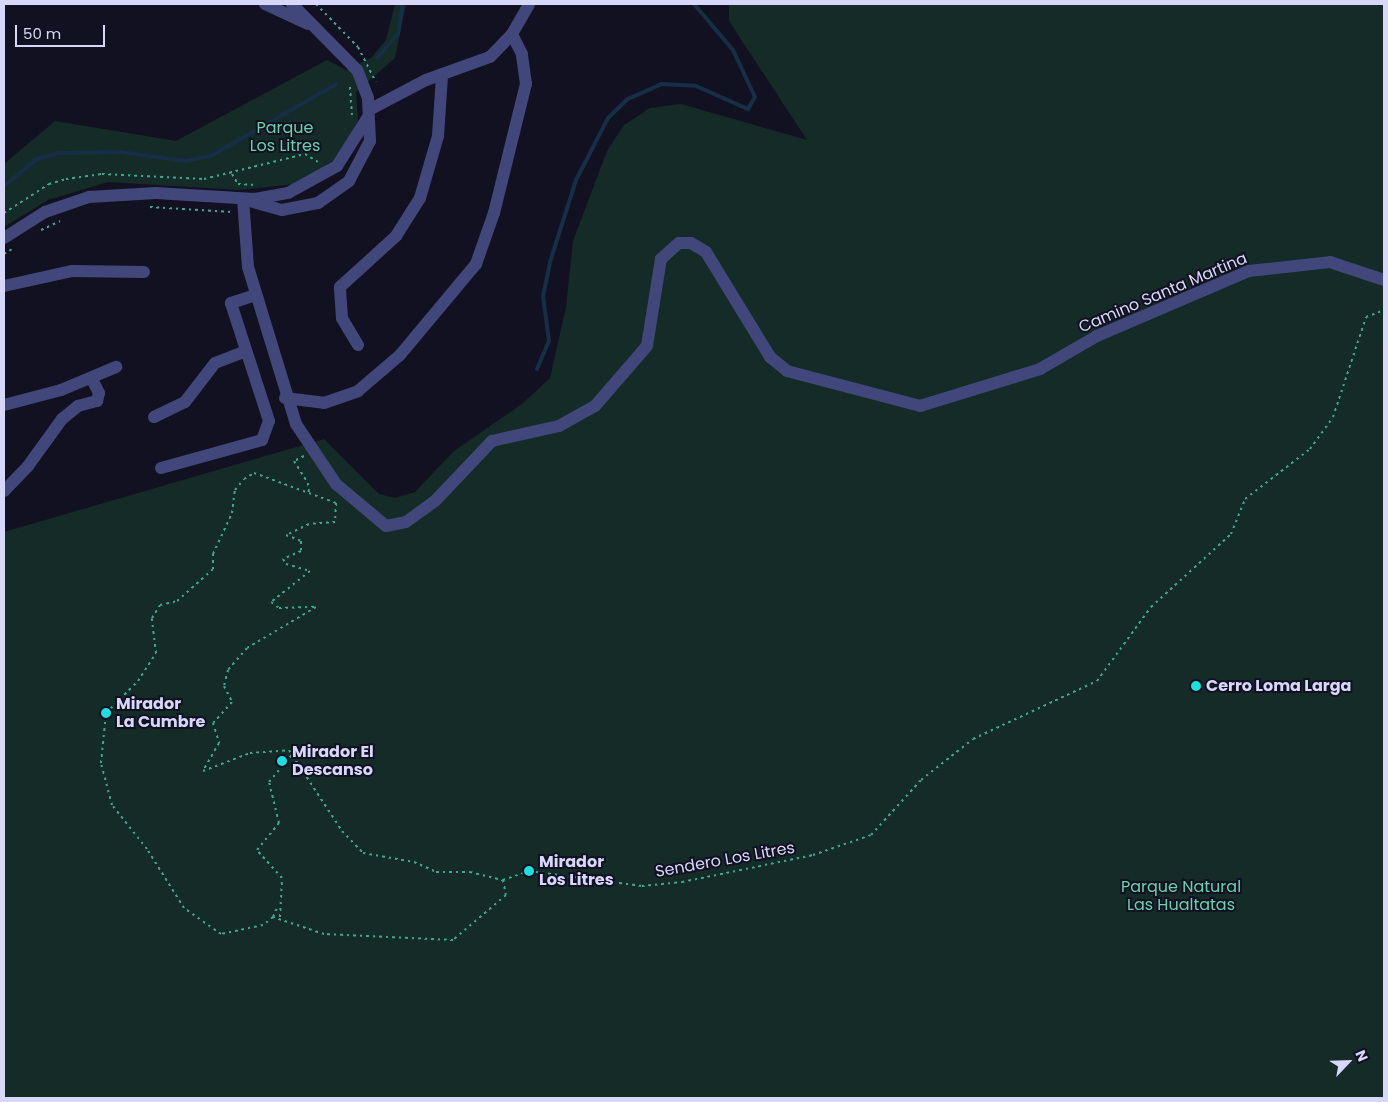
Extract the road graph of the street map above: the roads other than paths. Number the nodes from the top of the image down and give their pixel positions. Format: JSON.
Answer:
{"nodes":[{"id":1,"x":265,"y":4,"type":"edge"},
{"id":2,"x":292,"y":4,"type":"edge"},
{"id":3,"x":529,"y":4,"type":"edge"},
{"id":4,"x":281,"y":7,"type":"edge"},
{"id":5,"x":313,"y":26,"type":"junction"},
{"id":6,"x":512,"y":34,"type":"junction"},
{"id":7,"x":442,"y":76,"type":"junction"},
{"id":8,"x":368,"y":113,"type":"junction"},
{"id":9,"x":243,"y":199,"type":"junction"},
{"id":10,"x":4,"y":238,"type":"edge"},
{"id":11,"x":144,"y":272,"type":"dead end"},
{"id":12,"x":1384,"y":280,"type":"edge"},
{"id":13,"x":4,"y":286,"type":"edge"},
{"id":14,"x":255,"y":295,"type":"junction"},
{"id":15,"x":358,"y":345,"type":"dead end"},
{"id":16,"x":246,"y":351,"type":"junction"},
{"id":17,"x":116,"y":367,"type":"dead end"},
{"id":18,"x":92,"y":379,"type":"junction"},
{"id":19,"x":285,"y":398,"type":"junction"},
{"id":20,"x":4,"y":405,"type":"edge"},
{"id":21,"x":154,"y":417,"type":"dead end"},
{"id":22,"x":161,"y":468,"type":"dead end"},
{"id":23,"x":4,"y":490,"type":"edge"}],
"edges":[{"from":1,"to":4,"type":"street"},
{"from":2,"to":5,"type":"street"},
{"from":3,"to":6,"type":"street"},
{"from":4,"to":5,"type":"street"},
{"from":5,"to":8,"type":"street"},
{"from":6,"to":7,"type":"street"},
{"from":6,"to":19,"type":"street"},
{"from":7,"to":8,"type":"street"},
{"from":7,"to":15,"type":"street"},
{"from":8,"to":9,"type":"street"},
{"from":8,"to":9,"type":"street"},
{"from":9,"to":10,"type":"street"},
{"from":9,"to":14,"type":"street","name":"Camino Santa Martina"},
{"from":11,"to":13,"type":"street"},
{"from":12,"to":19,"type":"street","name":"Camino Santa Martina"},
{"from":14,"to":16,"type":"street"},
{"from":14,"to":19,"type":"street","name":"Camino Santa Martina"},
{"from":16,"to":21,"type":"street"},
{"from":16,"to":22,"type":"street"},
{"from":17,"to":18,"type":"street"},
{"from":18,"to":20,"type":"street"},
{"from":18,"to":23,"type":"street"}]}
